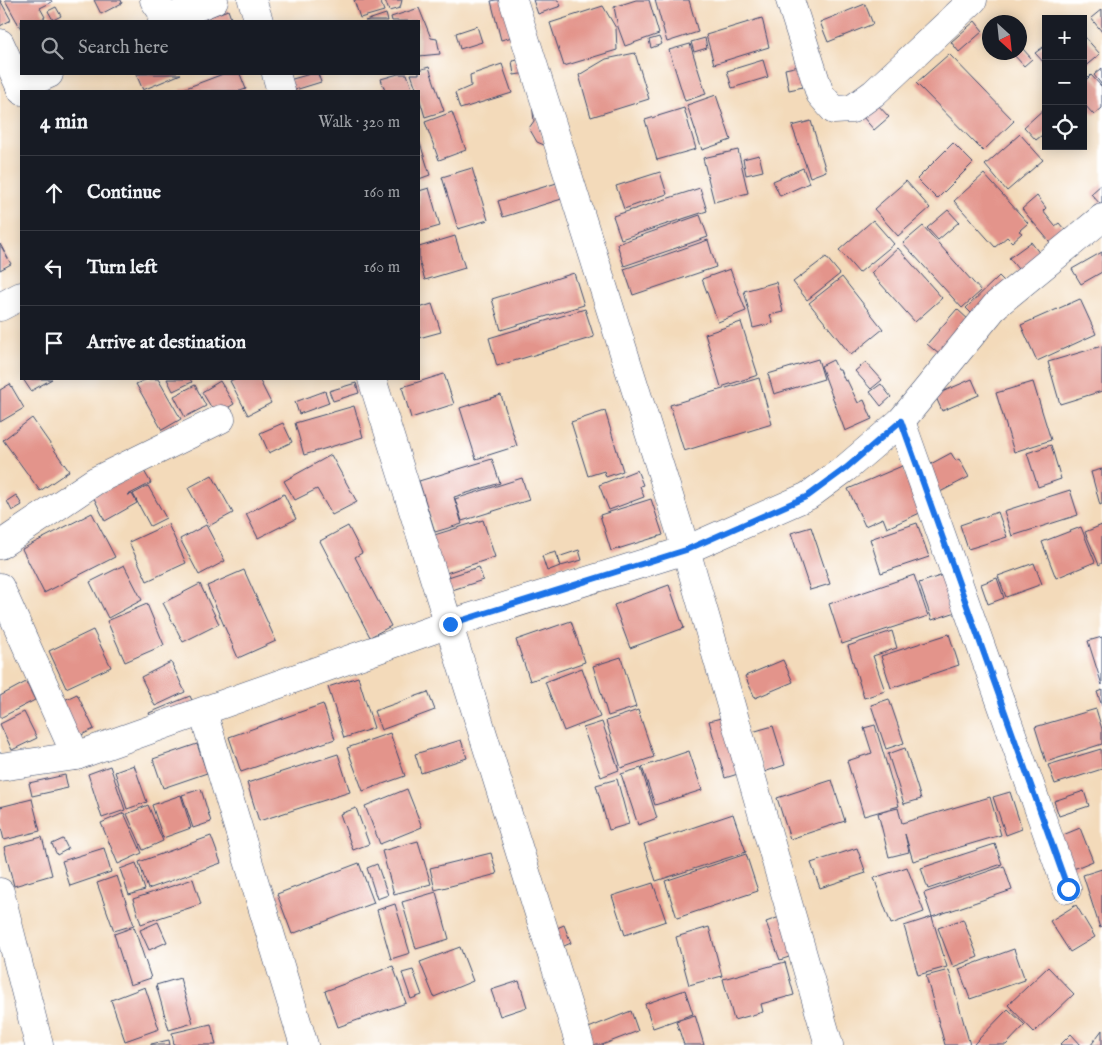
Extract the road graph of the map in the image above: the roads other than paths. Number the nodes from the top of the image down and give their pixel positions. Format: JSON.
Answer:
{"nodes":[{"id":1,"x":214,"y":0,"type":"edge"},
{"id":2,"x":252,"y":0,"type":"edge"},
{"id":3,"x":513,"y":0,"type":"edge"},
{"id":4,"x":790,"y":0,"type":"edge"},
{"id":5,"x":973,"y":0,"type":"edge"},
{"id":6,"x":161,"y":13,"type":"edge"},
{"id":7,"x":259,"y":20,"type":"edge"},
{"id":8,"x":0,"y":43,"type":"edge"},
{"id":9,"x":47,"y":75,"type":"edge"},
{"id":10,"x":276,"y":75,"type":"edge"},
{"id":11,"x":21,"y":89,"type":"edge"},
{"id":12,"x":281,"y":90,"type":"edge"},
{"id":13,"x":1102,"y":218,"type":"edge"},
{"id":14,"x":20,"y":297,"type":"edge"},
{"id":15,"x":0,"y":307,"type":"edge"},
{"id":16,"x":372,"y":380,"type":"edge"},
{"id":17,"x":221,"y":419,"type":"dead end"},
{"id":18,"x":901,"y":421,"type":"junction"},
{"id":19,"x":0,"y":545,"type":"edge"},
{"id":20,"x":686,"y":550,"type":"junction"},
{"id":21,"x":0,"y":587,"type":"edge"},
{"id":22,"x":450,"y":624,"type":"junction"},
{"id":23,"x":203,"y":712,"type":"junction"},
{"id":24,"x":76,"y":756,"type":"junction"},
{"id":25,"x":0,"y":767,"type":"edge"},
{"id":26,"x":1068,"y":889,"type":"dead end"},
{"id":27,"x":0,"y":892,"type":"edge"},
{"id":28,"x":39,"y":1045,"type":"edge"},
{"id":29,"x":304,"y":1045,"type":"edge"},
{"id":30,"x":580,"y":1045,"type":"edge"},
{"id":31,"x":829,"y":1045,"type":"edge"}],
"edges":[{"from":1,"to":6,"type":"street"},
{"from":2,"to":7,"type":"street"},
{"from":3,"to":20,"type":"street"},
{"from":4,"to":5,"type":"street"},
{"from":8,"to":11,"type":"street"},
{"from":9,"to":11,"type":"street"},
{"from":10,"to":12,"type":"street"},
{"from":13,"to":18,"type":"street"},
{"from":14,"to":15,"type":"street"},
{"from":16,"to":22,"type":"street"},
{"from":17,"to":19,"type":"street"},
{"from":18,"to":20,"type":"street"},
{"from":18,"to":26,"type":"street"},
{"from":20,"to":22,"type":"street"},
{"from":20,"to":31,"type":"street"},
{"from":21,"to":24,"type":"street"},
{"from":22,"to":23,"type":"street"},
{"from":22,"to":30,"type":"street"},
{"from":23,"to":24,"type":"street"},
{"from":23,"to":29,"type":"street"},
{"from":24,"to":25,"type":"street"},
{"from":27,"to":28,"type":"street"}]}
